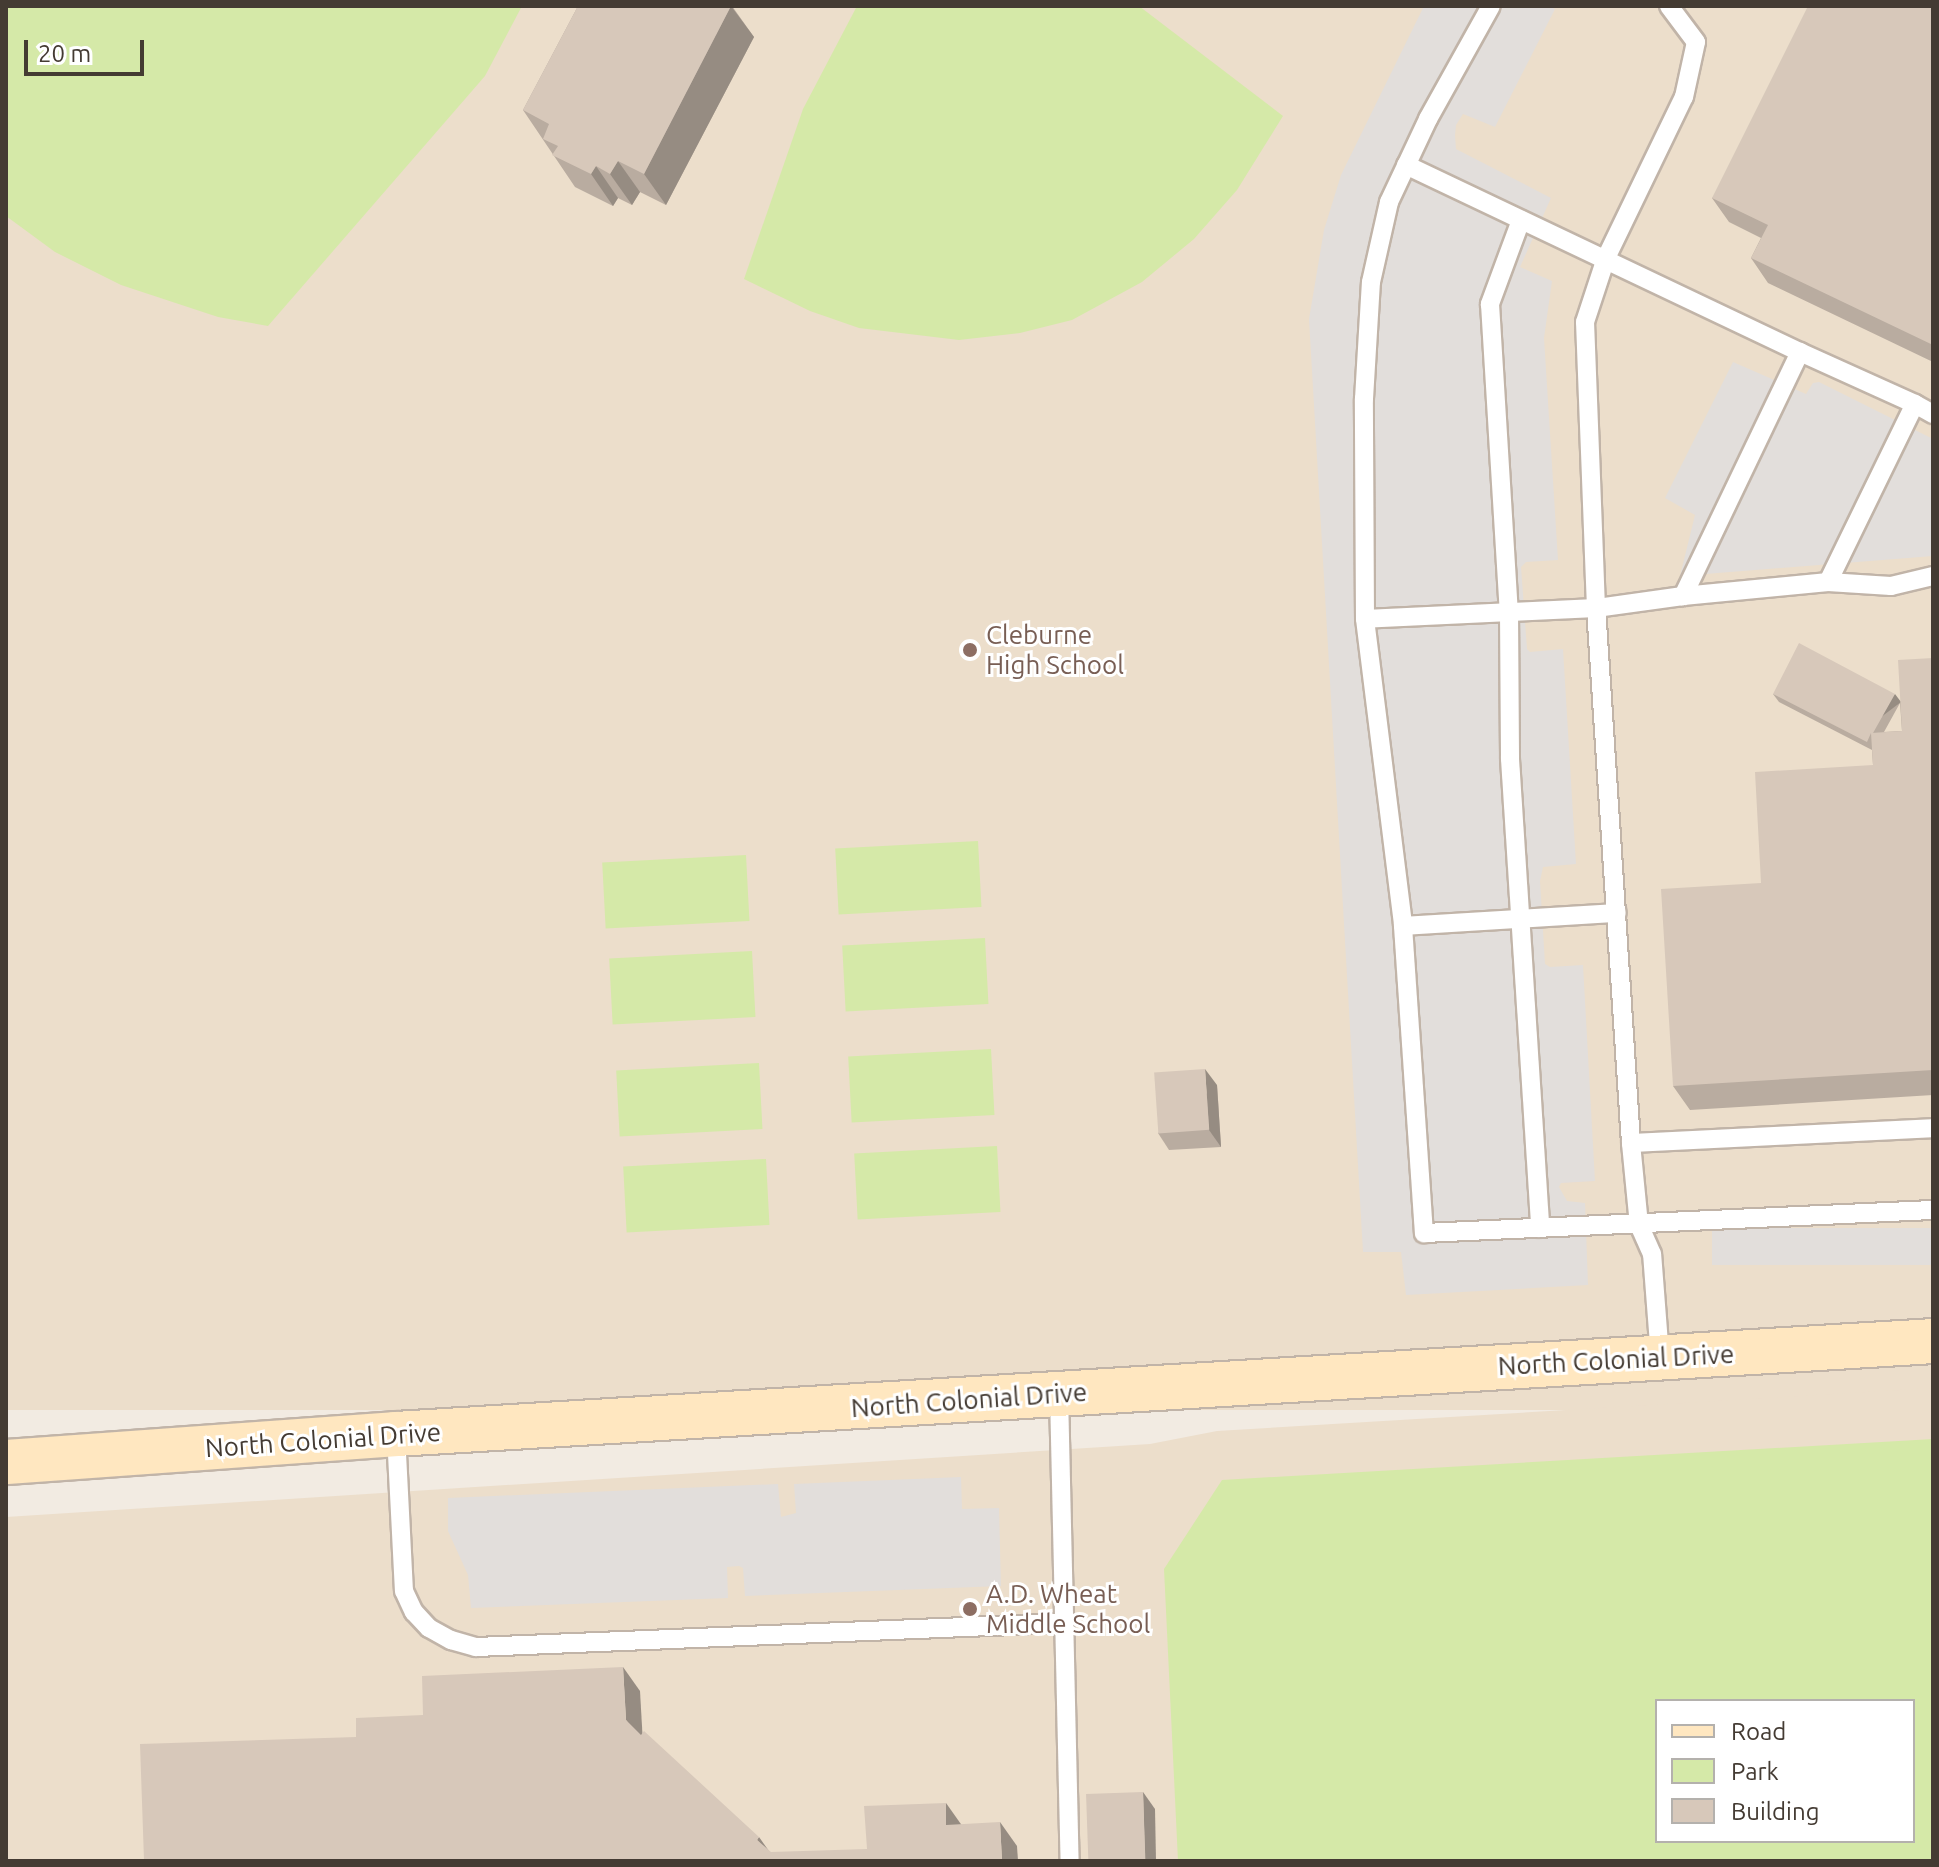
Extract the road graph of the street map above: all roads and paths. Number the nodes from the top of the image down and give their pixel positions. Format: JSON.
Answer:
{"nodes":[{"id":1,"x":1491,"y":6,"type":"edge"},
{"id":2,"x":1669,"y":6,"type":"edge"},
{"id":3,"x":1406,"y":165,"type":"junction"},
{"id":4,"x":1521,"y":220,"type":"junction"},
{"id":5,"x":1606,"y":258,"type":"junction"},
{"id":6,"x":1800,"y":352,"type":"junction"},
{"id":7,"x":1915,"y":404,"type":"junction"},
{"id":8,"x":1933,"y":414,"type":"edge"},
{"id":9,"x":1933,"y":577,"type":"edge"},
{"id":10,"x":1828,"y":582,"type":"junction"},
{"id":11,"x":1683,"y":596,"type":"junction"},
{"id":12,"x":1596,"y":608,"type":"junction"},
{"id":13,"x":1509,"y":612,"type":"junction"},
{"id":14,"x":1365,"y":619,"type":"junction"},
{"id":15,"x":1617,"y":913,"type":"junction"},
{"id":16,"x":1521,"y":919,"type":"junction"},
{"id":17,"x":1403,"y":926,"type":"junction"},
{"id":18,"x":1933,"y":1128,"type":"edge"},
{"id":19,"x":1631,"y":1143,"type":"junction"},
{"id":20,"x":1933,"y":1210,"type":"edge"},
{"id":21,"x":1639,"y":1225,"type":"junction"},
{"id":22,"x":1540,"y":1228,"type":"junction"},
{"id":23,"x":1933,"y":1341,"type":"edge"},
{"id":24,"x":1660,"y":1357,"type":"junction"},
{"id":25,"x":1059,"y":1394,"type":"junction"},
{"id":26,"x":396,"y":1434,"type":"junction"},
{"id":27,"x":6,"y":1462,"type":"edge"},
{"id":28,"x":1064,"y":1623,"type":"junction"},
{"id":29,"x":1070,"y":1861,"type":"edge"}],
"edges":[{"from":1,"to":3,"type":"lane"},
{"from":2,"to":5,"type":"lane"},
{"from":3,"to":4,"type":"lane"},
{"from":3,"to":14,"type":"lane"},
{"from":4,"to":5,"type":"lane"},
{"from":4,"to":13,"type":"lane"},
{"from":5,"to":6,"type":"lane"},
{"from":5,"to":12,"type":"lane"},
{"from":6,"to":7,"type":"lane"},
{"from":6,"to":11,"type":"lane"},
{"from":7,"to":8,"type":"lane"},
{"from":7,"to":10,"type":"lane"},
{"from":9,"to":10,"type":"lane"},
{"from":10,"to":11,"type":"lane"},
{"from":11,"to":12,"type":"lane"},
{"from":12,"to":13,"type":"lane"},
{"from":12,"to":15,"type":"lane"},
{"from":13,"to":14,"type":"lane"},
{"from":13,"to":16,"type":"lane"},
{"from":14,"to":17,"type":"lane"},
{"from":15,"to":16,"type":"lane"},
{"from":15,"to":19,"type":"lane"},
{"from":16,"to":17,"type":"lane"},
{"from":16,"to":22,"type":"lane"},
{"from":17,"to":22,"type":"lane"},
{"from":18,"to":19,"type":"lane"},
{"from":19,"to":21,"type":"lane"},
{"from":20,"to":21,"type":"lane"},
{"from":21,"to":22,"type":"lane"},
{"from":21,"to":24,"type":"lane"},
{"from":23,"to":24,"type":"street","name":"North Colonial Drive"},
{"from":24,"to":25,"type":"street","name":"North Colonial Drive"},
{"from":25,"to":26,"type":"street","name":"North Colonial Drive"},
{"from":25,"to":28,"type":"lane"},
{"from":26,"to":27,"type":"street","name":"North Colonial Drive"},
{"from":26,"to":28,"type":"lane"},
{"from":28,"to":29,"type":"lane"}]}
